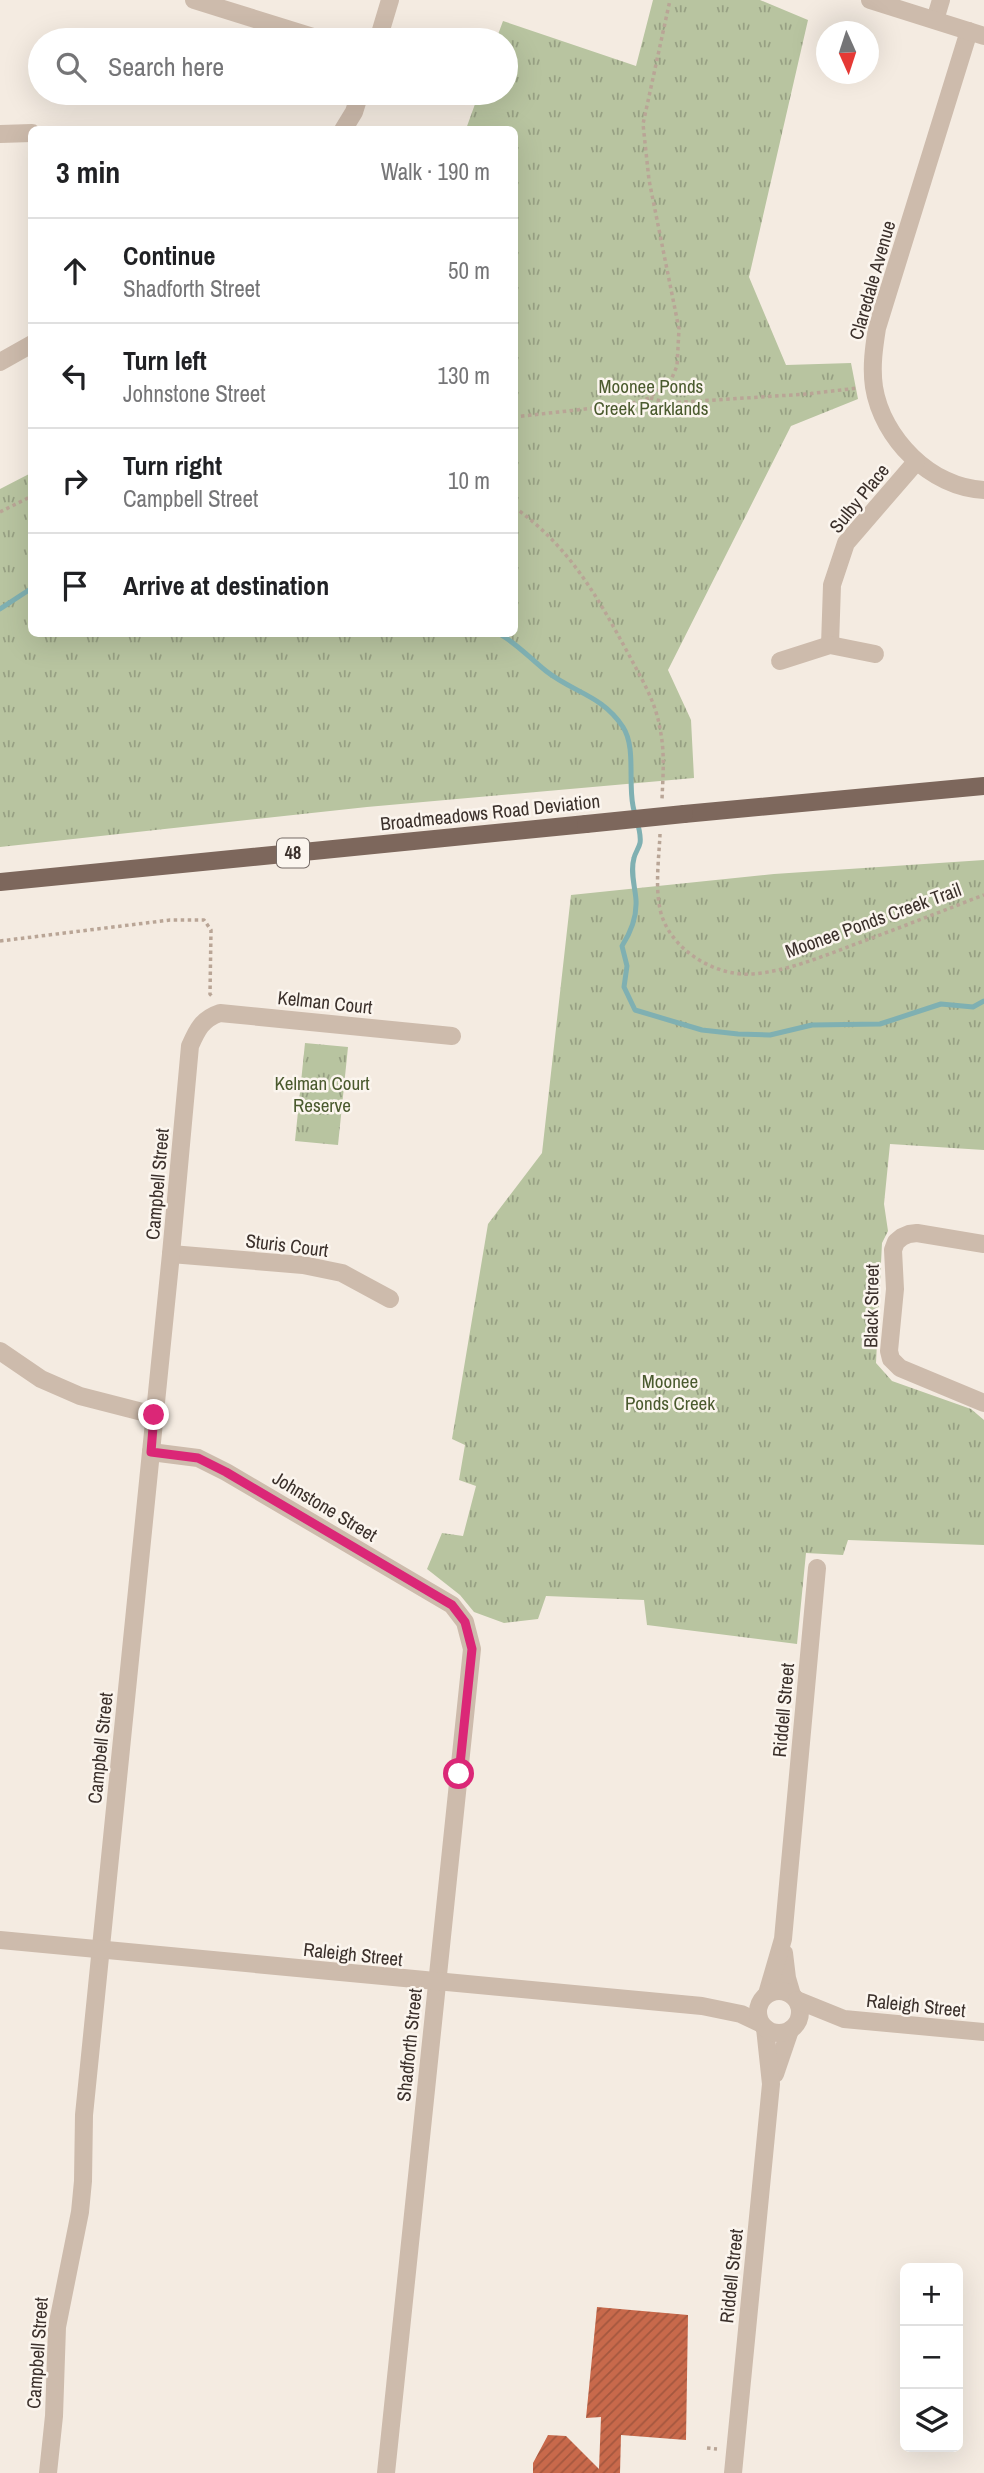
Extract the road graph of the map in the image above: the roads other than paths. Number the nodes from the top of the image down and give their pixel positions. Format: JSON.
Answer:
{"nodes":[{"id":1,"x":194,"y":0,"type":"edge"},
{"id":2,"x":390,"y":0,"type":"edge"},
{"id":3,"x":870,"y":0,"type":"edge"},
{"id":4,"x":941,"y":0,"type":"edge"},
{"id":5,"x":935,"y":20,"type":"junction"},
{"id":6,"x":284,"y":28,"type":"edge"},
{"id":7,"x":382,"y":28,"type":"edge"},
{"id":8,"x":976,"y":34,"type":"edge"},
{"id":9,"x":356,"y":105,"type":"edge"},
{"id":10,"x":346,"y":126,"type":"edge"},
{"id":11,"x":28,"y":133,"type":"edge"},
{"id":12,"x":0,"y":134,"type":"edge"},
{"id":13,"x":28,"y":346,"type":"edge"},
{"id":14,"x":0,"y":362,"type":"edge"},
{"id":15,"x":916,"y":463,"type":"junction"},
{"id":16,"x":984,"y":490,"type":"edge"},
{"id":17,"x":830,"y":645,"type":"junction"},
{"id":18,"x":875,"y":654,"type":"dead end"},
{"id":19,"x":780,"y":661,"type":"dead end"},
{"id":20,"x":984,"y":786,"type":"edge"},
{"id":21,"x":0,"y":882,"type":"edge"},
{"id":22,"x":198,"y":1027,"type":"joint"},
{"id":23,"x":452,"y":1036,"type":"dead end"},
{"id":24,"x":984,"y":1244,"type":"edge"},
{"id":25,"x":171,"y":1254,"type":"junction"},
{"id":26,"x":390,"y":1299,"type":"dead end"},
{"id":27,"x":0,"y":1351,"type":"edge"},
{"id":28,"x":984,"y":1403,"type":"edge"},
{"id":29,"x":154,"y":1415,"type":"junction"},
{"id":30,"x":151,"y":1452,"type":"junction"},
{"id":31,"x":817,"y":1567,"type":"dead end"},
{"id":32,"x":465,"y":1622,"type":"joint"},
{"id":33,"x":783,"y":1939,"type":"junction"},
{"id":34,"x":0,"y":1940,"type":"edge"},
{"id":35,"x":100,"y":1950,"type":"junction"},
{"id":36,"x":437,"y":1983,"type":"junction"},
{"id":37,"x":765,"y":1995,"type":"junction"},
{"id":38,"x":794,"y":1998,"type":"junction"},
{"id":39,"x":702,"y":2006,"type":"junction"},
{"id":40,"x":844,"y":2019,"type":"junction"},
{"id":41,"x":762,"y":2026,"type":"junction"},
{"id":42,"x":793,"y":2028,"type":"junction"},
{"id":43,"x":984,"y":2032,"type":"edge"},
{"id":44,"x":771,"y":2084,"type":"junction"},
{"id":45,"x":48,"y":2473,"type":"edge"},
{"id":46,"x":386,"y":2473,"type":"edge"},
{"id":47,"x":733,"y":2473,"type":"edge"}],
"edges":[{"from":1,"to":6,"type":"street"},
{"from":2,"to":7,"type":"street"},
{"from":3,"to":5,"type":"street"},
{"from":4,"to":5,"type":"street"},
{"from":5,"to":8,"type":"street"},
{"from":8,"to":15,"type":"street","name":"Claredale Avenue"},
{"from":9,"to":10,"type":"street"},
{"from":11,"to":12,"type":"street"},
{"from":13,"to":14,"type":"street"},
{"from":15,"to":16,"type":"street","name":"Claredale Avenue"},
{"from":15,"to":17,"type":"street","name":"Sulby Place"},
{"from":17,"to":18,"type":"street"},
{"from":17,"to":19,"type":"street"},
{"from":20,"to":21,"type":"main road","name":"Broadmeadows Road Deviation","number":"48","bridge":true},
{"from":22,"to":23,"type":"street","name":"Kelman Court"},
{"from":22,"to":25,"type":"street","name":"Campbell Street"},
{"from":24,"to":28,"type":"street","name":"Black Street"},
{"from":25,"to":26,"type":"street","name":"Sturis Court"},
{"from":25,"to":29,"type":"street","name":"Campbell Street"},
{"from":27,"to":29,"type":"street"},
{"from":29,"to":30,"type":"street","name":"Campbell Street"},
{"from":30,"to":32,"type":"street","name":"Johnstone Street"},
{"from":30,"to":35,"type":"street","name":"Campbell Street"},
{"from":31,"to":33,"type":"street","name":"Riddell Street"},
{"from":32,"to":36,"type":"street","name":"Shadforth Street"},
{"from":33,"to":37,"type":"street","name":"Riddell Street"},
{"from":33,"to":38,"type":"street","name":"Riddell Street"},
{"from":34,"to":35,"type":"street","name":"Raleigh Street"},
{"from":35,"to":36,"type":"street","name":"Raleigh Street"},
{"from":35,"to":45,"type":"street","name":"Campbell Street"},
{"from":36,"to":39,"type":"street","name":"Raleigh Street"},
{"from":36,"to":46,"type":"street","name":"Shadforth Street"},
{"from":37,"to":38,"type":"street"},
{"from":37,"to":39,"type":"street","name":"Raleigh Street"},
{"from":37,"to":41,"type":"street"},
{"from":38,"to":40,"type":"street","name":"Raleigh Street"},
{"from":38,"to":42,"type":"street"},
{"from":39,"to":41,"type":"street","name":"Raleigh Street"},
{"from":40,"to":42,"type":"street","name":"Raleigh Street"},
{"from":40,"to":43,"type":"street","name":"Raleigh Street"},
{"from":41,"to":42,"type":"street"},
{"from":41,"to":44,"type":"street","name":"Riddell Street"},
{"from":42,"to":44,"type":"street","name":"Riddell Street"},
{"from":44,"to":47,"type":"street","name":"Riddell Street"}]}
